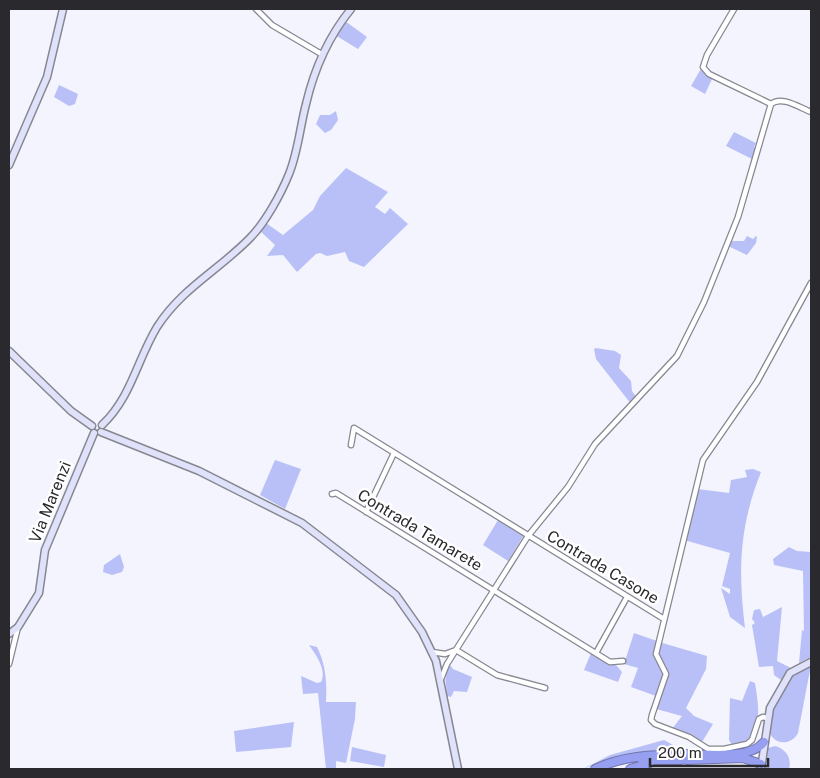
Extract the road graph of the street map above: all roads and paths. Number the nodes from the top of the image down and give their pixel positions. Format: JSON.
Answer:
{"nodes":[{"id":1,"x":63,"y":9,"type":"edge"},
{"id":2,"x":256,"y":9,"type":"edge"},
{"id":3,"x":351,"y":9,"type":"edge"},
{"id":4,"x":734,"y":9,"type":"edge"},
{"id":5,"x":323,"y":55,"type":"junction"},
{"id":6,"x":772,"y":104,"type":"junction"},
{"id":7,"x":811,"y":112,"type":"edge"},
{"id":8,"x":9,"y":165,"type":"edge"},
{"id":9,"x":811,"y":283,"type":"edge"},
{"id":10,"x":9,"y":351,"type":"edge"},
{"id":11,"x":97,"y":429,"type":"junction"},
{"id":12,"x":350,"y":445,"type":"dead end"},
{"id":13,"x":394,"y":453,"type":"junction"},
{"id":14,"x":332,"y":494,"type":"dead end"},
{"id":15,"x":366,"y":512,"type":"junction"},
{"id":16,"x":528,"y":536,"type":"junction"},
{"id":17,"x":494,"y":590,"type":"junction"},
{"id":18,"x":627,"y":597,"type":"junction"},
{"id":19,"x":664,"y":619,"type":"junction"},
{"id":20,"x":18,"y":626,"type":"junction"},
{"id":21,"x":9,"y":634,"type":"edge"},
{"id":22,"x":456,"y":650,"type":"junction"},
{"id":23,"x":432,"y":652,"type":"junction"},
{"id":24,"x":596,"y":653,"type":"junction"},
{"id":25,"x":445,"y":654,"type":"junction"},
{"id":26,"x":450,"y":659,"type":"junction"},
{"id":27,"x":436,"y":661,"type":"junction"},
{"id":28,"x":623,"y":661,"type":"dead end"},
{"id":29,"x":811,"y":662,"type":"edge"},
{"id":30,"x":9,"y":664,"type":"edge"},
{"id":31,"x":441,"y":680,"type":"junction"},
{"id":32,"x":545,"y":688,"type":"dead end"},
{"id":33,"x":767,"y":718,"type":"junction"},
{"id":34,"x":764,"y":742,"type":"junction"},
{"id":35,"x":743,"y":756,"type":"junction"},
{"id":36,"x":684,"y":757,"type":"junction"},
{"id":37,"x":620,"y":760,"type":"junction"},
{"id":38,"x":660,"y":761,"type":"junction"},
{"id":39,"x":761,"y":767,"type":"edge"},
{"id":40,"x":458,"y":769,"type":"edge"},
{"id":41,"x":595,"y":769,"type":"edge"},
{"id":42,"x":608,"y":769,"type":"edge"},
{"id":43,"x":630,"y":769,"type":"edge"},
{"id":44,"x":753,"y":769,"type":"edge"}],
"edges":[{"from":1,"to":8,"type":"main road"},
{"from":2,"to":5,"type":"street"},
{"from":3,"to":5,"type":"main road","name":"Via Marenzi"},
{"from":4,"to":6,"type":"street"},
{"from":5,"to":11,"type":"main road","name":"Via Marenzi"},
{"from":6,"to":7,"type":"street"},
{"from":6,"to":16,"type":"street"},
{"from":9,"to":19,"type":"street"},
{"from":10,"to":11,"type":"main road"},
{"from":11,"to":20,"type":"main road","name":"Via Marenzi"},
{"from":11,"to":23,"type":"main road"},
{"from":12,"to":13,"type":"street","name":"Contrada Casone"},
{"from":13,"to":15,"type":"street"},
{"from":13,"to":16,"type":"street","name":"Contrada Casone"},
{"from":14,"to":15,"type":"street","name":"Contrada Tamarete"},
{"from":15,"to":17,"type":"street","name":"Contrada Tamarete"},
{"from":16,"to":17,"type":"street"},
{"from":16,"to":18,"type":"street","name":"Contrada Casone"},
{"from":17,"to":22,"type":"street"},
{"from":17,"to":24,"type":"street","name":"Contrada Tamarete"},
{"from":18,"to":19,"type":"street","name":"Contrada Casone"},
{"from":18,"to":24,"type":"street"},
{"from":19,"to":33,"type":"street"},
{"from":20,"to":21,"type":"main road","name":"Via Marenzi"},
{"from":20,"to":30,"type":"street"},
{"from":22,"to":25,"type":"street"},
{"from":22,"to":26,"type":"street"},
{"from":22,"to":32,"type":"street"},
{"from":23,"to":25,"type":"street"},
{"from":23,"to":27,"type":"main road"},
{"from":24,"to":28,"type":"street","name":"Contrada Tamarete"},
{"from":25,"to":27,"type":"street"},
{"from":26,"to":27,"type":"street"},
{"from":26,"to":31,"type":"street"},
{"from":27,"to":31,"type":"main road"},
{"from":29,"to":33,"type":"main road"},
{"from":31,"to":40,"type":"main road"},
{"from":33,"to":34,"type":"main road"},
{"from":34,"to":35,"type":"highway"},
{"from":34,"to":39,"type":"main road"},
{"from":35,"to":36,"type":"highway"},
{"from":35,"to":39,"type":"highway"},
{"from":35,"to":44,"type":"highway"},
{"from":36,"to":37,"type":"highway"},
{"from":36,"to":38,"type":"highway"},
{"from":37,"to":41,"type":"highway"},
{"from":37,"to":42,"type":"highway"},
{"from":38,"to":42,"type":"highway"},
{"from":38,"to":43,"type":"highway"}]}
